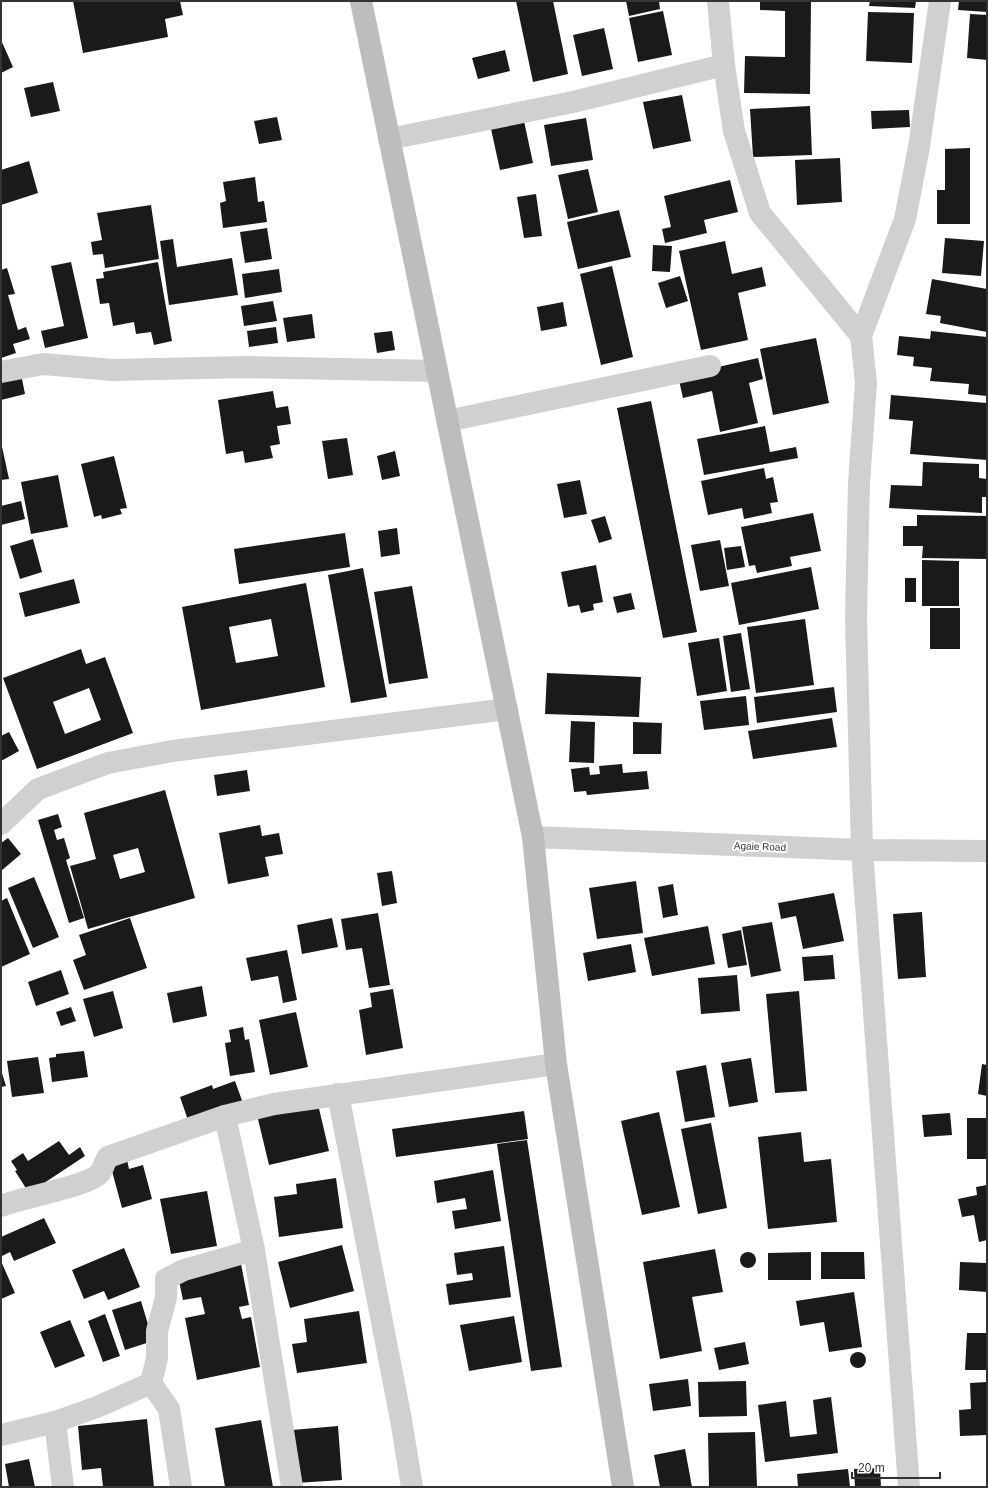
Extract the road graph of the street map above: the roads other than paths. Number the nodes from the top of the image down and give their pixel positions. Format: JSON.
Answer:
{"nodes":[{"id":1,"x":361,"y":1,"type":"edge"},
{"id":2,"x":718,"y":1,"type":"edge"},
{"id":3,"x":940,"y":1,"type":"edge"},
{"id":4,"x":724,"y":65,"type":"junction"},
{"id":5,"x":389,"y":139,"type":"junction"},
{"id":6,"x":861,"y":336,"type":"junction"},
{"id":7,"x":710,"y":366,"type":"dead end"},
{"id":8,"x":437,"y":371,"type":"junction"},
{"id":9,"x":1,"y":372,"type":"edge"},
{"id":10,"x":447,"y":421,"type":"junction"},
{"id":11,"x":507,"y":709,"type":"junction"},
{"id":12,"x":1,"y":824,"type":"edge"},
{"id":13,"x":533,"y":837,"type":"junction"},
{"id":14,"x":862,"y":850,"type":"junction"},
{"id":15,"x":987,"y":851,"type":"edge"},
{"id":16,"x":556,"y":1064,"type":"junction"},
{"id":17,"x":338,"y":1094,"type":"junction"},
{"id":18,"x":225,"y":1116,"type":"junction"},
{"id":19,"x":1,"y":1206,"type":"edge"},
{"id":20,"x":254,"y":1250,"type":"junction"},
{"id":21,"x":151,"y":1383,"type":"junction"},
{"id":22,"x":55,"y":1422,"type":"junction"},
{"id":23,"x":1,"y":1435,"type":"edge"},
{"id":24,"x":63,"y":1487,"type":"edge"},
{"id":25,"x":181,"y":1487,"type":"edge"},
{"id":26,"x":292,"y":1487,"type":"edge"},
{"id":27,"x":412,"y":1487,"type":"edge"},
{"id":28,"x":623,"y":1487,"type":"edge"},
{"id":29,"x":909,"y":1487,"type":"edge"}],
"edges":[{"from":1,"to":5,"type":"street"},
{"from":2,"to":4,"type":"street"},
{"from":3,"to":6,"type":"street"},
{"from":4,"to":5,"type":"street"},
{"from":4,"to":6,"type":"street"},
{"from":5,"to":8,"type":"street"},
{"from":6,"to":14,"type":"street"},
{"from":7,"to":10,"type":"street"},
{"from":8,"to":9,"type":"street"},
{"from":8,"to":10,"type":"street"},
{"from":10,"to":11,"type":"street"},
{"from":11,"to":12,"type":"street"},
{"from":11,"to":13,"type":"street"},
{"from":13,"to":14,"type":"street","name":"Agaie Road"},
{"from":13,"to":16,"type":"street"},
{"from":14,"to":15,"type":"street","name":"Agaie Road"},
{"from":14,"to":29,"type":"street"},
{"from":16,"to":17,"type":"street"},
{"from":16,"to":28,"type":"street"},
{"from":17,"to":18,"type":"street"},
{"from":17,"to":27,"type":"street"},
{"from":18,"to":19,"type":"street"},
{"from":18,"to":20,"type":"street"},
{"from":20,"to":21,"type":"street"},
{"from":20,"to":26,"type":"street"},
{"from":21,"to":22,"type":"street"},
{"from":21,"to":25,"type":"street"},
{"from":22,"to":23,"type":"street"},
{"from":22,"to":24,"type":"street"}]}
